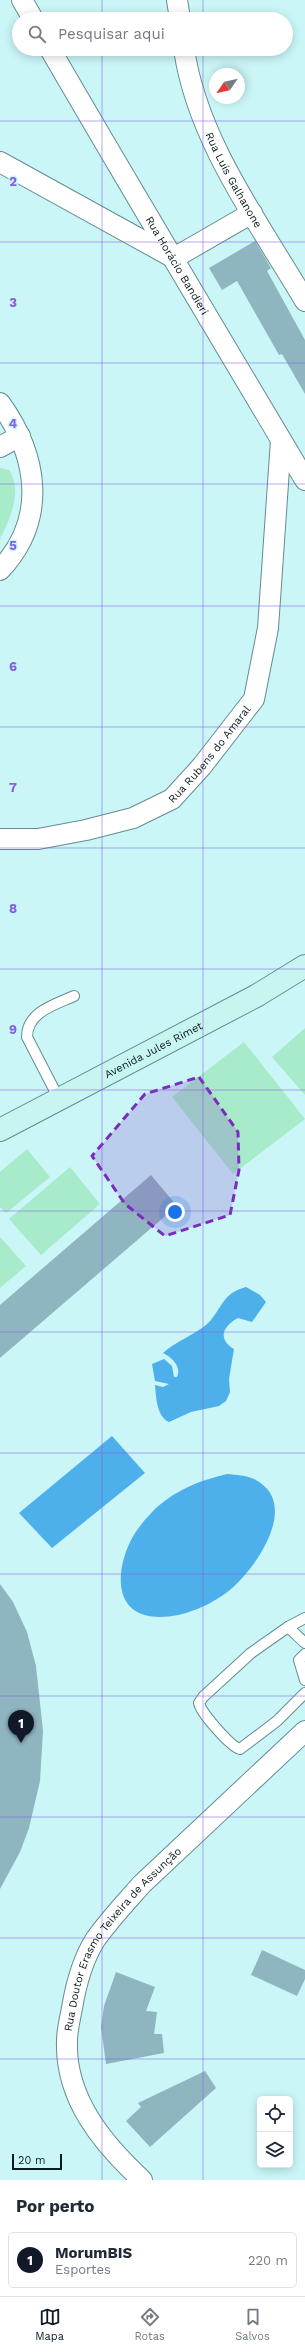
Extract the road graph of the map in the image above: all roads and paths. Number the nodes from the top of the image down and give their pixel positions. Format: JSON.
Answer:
{"nodes":[{"id":1,"x":22,"y":0,"type":"edge"},
{"id":2,"x":177,"y":0,"type":"edge"},
{"id":3,"x":29,"y":12,"type":"edge"},
{"id":4,"x":179,"y":12,"type":"edge"},
{"id":5,"x":54,"y":56,"type":"edge"},
{"id":6,"x":185,"y":56,"type":"edge"},
{"id":7,"x":0,"y":162,"type":"edge"},
{"id":8,"x":252,"y":213,"type":"junction"},
{"id":9,"x":174,"y":258,"type":"junction"},
{"id":10,"x":305,"y":301,"type":"edge"},
{"id":11,"x":0,"y":403,"type":"edge"},
{"id":12,"x":20,"y":436,"type":"junction"},
{"id":13,"x":281,"y":440,"type":"junction"},
{"id":14,"x":0,"y":446,"type":"edge"},
{"id":15,"x":305,"y":480,"type":"edge"},
{"id":16,"x":0,"y":570,"type":"edge"},
{"id":17,"x":0,"y":839,"type":"edge"},
{"id":18,"x":305,"y":966,"type":"edge"},
{"id":19,"x":74,"y":996,"type":"dead end"},
{"id":20,"x":59,"y":1099,"type":"junction"},
{"id":21,"x":0,"y":1130,"type":"edge"},
{"id":22,"x":305,"y":1618,"type":"edge"},
{"id":23,"x":288,"y":1627,"type":"junction"},
{"id":24,"x":305,"y":1643,"type":"edge"},
{"id":25,"x":305,"y":1654,"type":"edge"},
{"id":26,"x":305,"y":1680,"type":"edge"},
{"id":27,"x":305,"y":1693,"type":"edge"},
{"id":28,"x":305,"y":1731,"type":"edge"},
{"id":29,"x":142,"y":2180,"type":"edge"}],
"edges":[{"from":1,"to":3,"type":"street"},
{"from":2,"to":4,"type":"street"},
{"from":5,"to":9,"type":"street","name":"Rua Horácio Bandieri"},
{"from":6,"to":8,"type":"street","name":"Rua Luís Galhanone"},
{"from":7,"to":9,"type":"street"},
{"from":8,"to":9,"type":"street"},
{"from":8,"to":10,"type":"street","name":"Rua Luís Galhanone"},
{"from":9,"to":13,"type":"street","name":"Rua Horácio Bandieri"},
{"from":11,"to":12,"type":"street"},
{"from":12,"to":14,"type":"street"},
{"from":12,"to":16,"type":"street"},
{"from":13,"to":15,"type":"street","name":"Rua Horácio Bandieri"},
{"from":13,"to":17,"type":"street","name":"Rua Rubens do Amaral"},
{"from":18,"to":20,"type":"street","name":"Avenida Jules Rimet"},
{"from":19,"to":20,"type":"lane"},
{"from":20,"to":21,"type":"street","name":"Avenida Jules Rimet"},
{"from":22,"to":23,"type":"lane"},
{"from":23,"to":24,"type":"lane"},
{"from":23,"to":27,"type":"lane"},
{"from":25,"to":26,"type":"lane"},
{"from":28,"to":29,"type":"street","name":"Rua Doutor Erasmo Teixeira de Assunção"}]}
